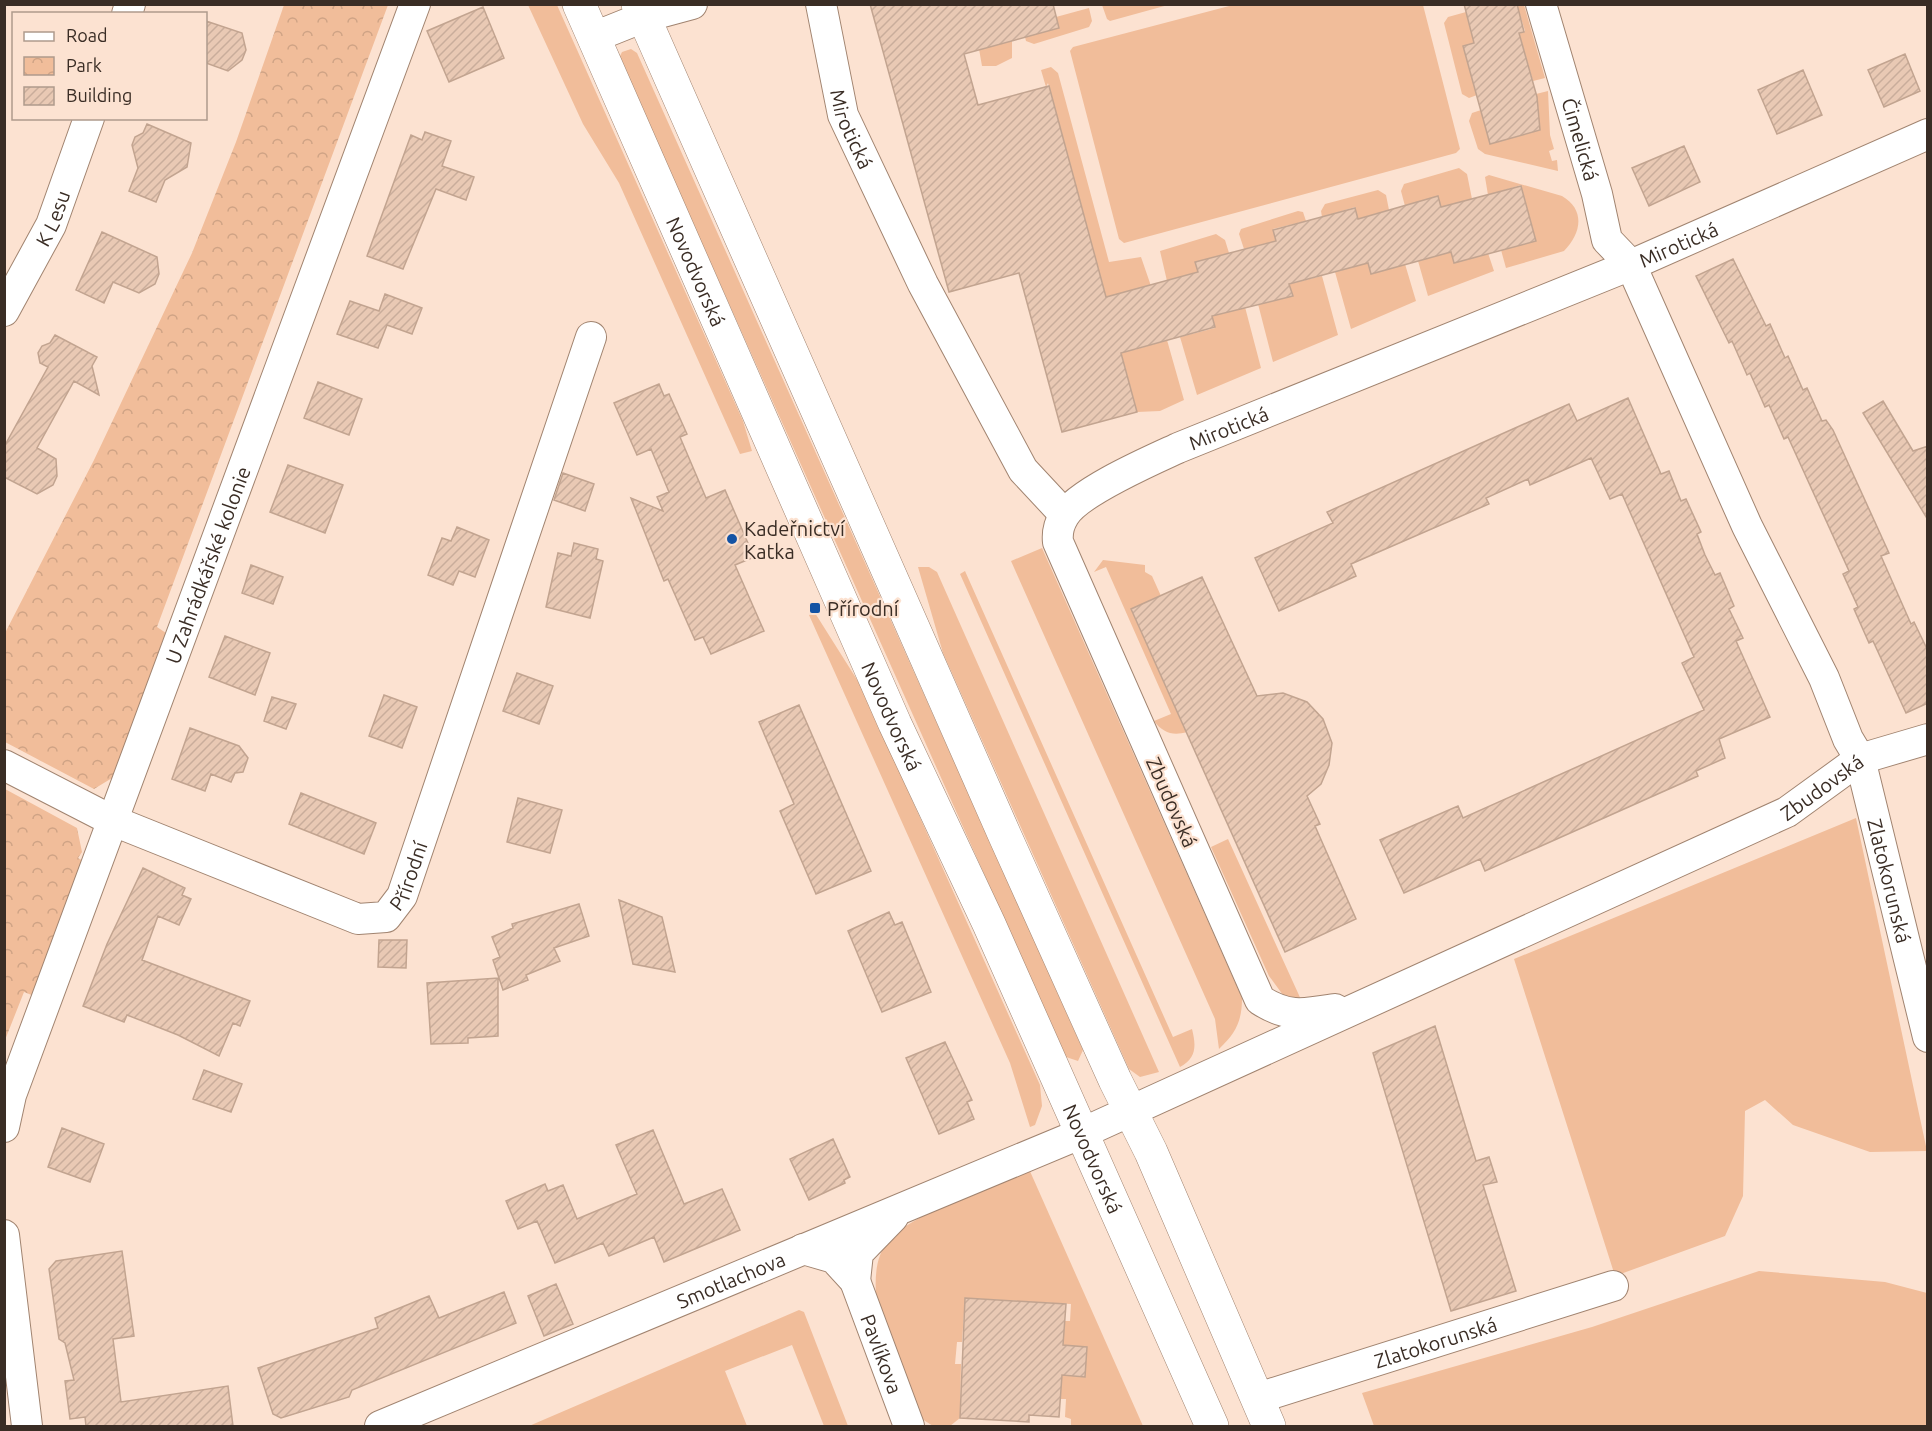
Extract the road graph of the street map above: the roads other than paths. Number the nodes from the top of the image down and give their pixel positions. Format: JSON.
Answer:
{"nodes":[{"id":1,"x":415,"y":4,"type":"edge"},
{"id":2,"x":579,"y":4,"type":"edge"},
{"id":3,"x":692,"y":4,"type":"edge"},
{"id":4,"x":821,"y":4,"type":"edge"},
{"id":5,"x":1541,"y":4,"type":"edge"},
{"id":6,"x":641,"y":11,"type":"edge"},
{"id":7,"x":594,"y":37,"type":"junction"},
{"id":8,"x":88,"y":120,"type":"edge"},
{"id":9,"x":1928,"y":134,"type":"edge"},
{"id":10,"x":1631,"y":265,"type":"junction"},
{"id":11,"x":4,"y":311,"type":"edge"},
{"id":12,"x":591,"y":337,"type":"dead end"},
{"id":13,"x":1064,"y":514,"type":"junction"},
{"id":14,"x":1928,"y":739,"type":"edge"},
{"id":15,"x":1860,"y":759,"type":"junction"},
{"id":16,"x":4,"y":765,"type":"edge"},
{"id":17,"x":111,"y":820,"type":"junction"},
{"id":18,"x":1353,"y":1009,"type":"junction"},
{"id":19,"x":1928,"y":1037,"type":"edge"},
{"id":20,"x":1131,"y":1109,"type":"junction"},
{"id":21,"x":4,"y":1127,"type":"edge"},
{"id":22,"x":1080,"y":1134,"type":"junction"},
{"id":23,"x":901,"y":1208,"type":"junction"},
{"id":24,"x":4,"y":1235,"type":"edge"},
{"id":25,"x":802,"y":1249,"type":"junction"},
{"id":26,"x":855,"y":1281,"type":"junction"},
{"id":27,"x":1613,"y":1286,"type":"dead end"},
{"id":28,"x":1264,"y":1412,"type":"edge"},
{"id":29,"x":391,"y":1424,"type":"edge"},
{"id":30,"x":27,"y":1426,"type":"edge"},
{"id":31,"x":909,"y":1426,"type":"edge"},
{"id":32,"x":1212,"y":1426,"type":"edge"}],
"edges":[{"from":1,"to":17,"type":"street","name":"U Zahrádkářské kolonie"},
{"from":2,"to":7,"type":"main road","name":"Novodvorská"},
{"from":3,"to":6,"type":"street"},
{"from":4,"to":13,"type":"street","name":"Mirotická"},
{"from":5,"to":10,"type":"street","name":"Čimelická"},
{"from":6,"to":7,"type":"street"},
{"from":6,"to":20,"type":"main road"},
{"from":7,"to":22,"type":"main road","name":"Novodvorská"},
{"from":8,"to":11,"type":"street","name":"K Lesu"},
{"from":9,"to":10,"type":"street","name":"Mirotická"},
{"from":10,"to":13,"type":"street","name":"Mirotická"},
{"from":10,"to":15,"type":"street","name":"Zbudovská"},
{"from":12,"to":17,"type":"street","name":"Přírodní"},
{"from":13,"to":18,"type":"street","name":"Zbudovská"},
{"from":14,"to":15,"type":"street"},
{"from":15,"to":18,"type":"street","name":"Zbudovská"},
{"from":15,"to":19,"type":"street","name":"Zlatokorunská"},
{"from":16,"to":17,"type":"street","name":"Přírodní"},
{"from":17,"to":21,"type":"street","name":"U Zahrádkářské kolonie"},
{"from":18,"to":20,"type":"street","name":"Zbudovská"},
{"from":20,"to":22,"type":"street","name":"Zbudovská"},
{"from":20,"to":28,"type":"main road"},
{"from":22,"to":23,"type":"street","name":"Smotlachova"},
{"from":22,"to":32,"type":"main road","name":"Novodvorská"},
{"from":23,"to":25,"type":"street","name":"Smotlachova"},
{"from":23,"to":26,"type":"street"},
{"from":24,"to":30,"type":"street"},
{"from":25,"to":26,"type":"street"},
{"from":25,"to":29,"type":"street","name":"Smotlachova"},
{"from":26,"to":31,"type":"street","name":"Pavlíkova"},
{"from":27,"to":28,"type":"street","name":"Zlatokorunská"}]}
